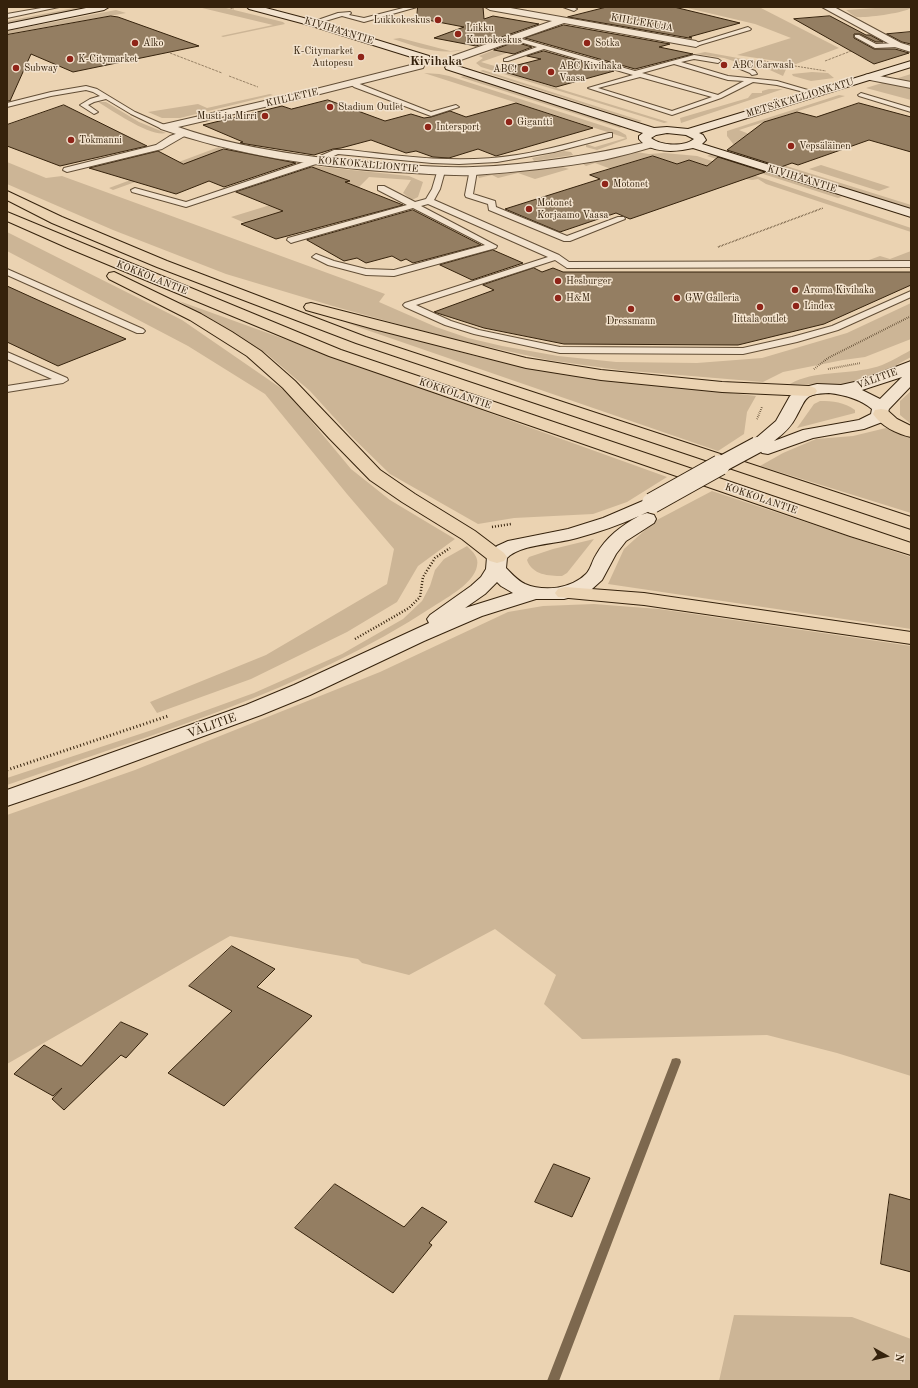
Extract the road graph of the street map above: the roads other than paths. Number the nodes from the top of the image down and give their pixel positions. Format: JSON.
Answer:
{"nodes":[{"id":1,"x":56,"y":7,"type":"edge"},
{"id":2,"x":104,"y":7,"type":"edge"},
{"id":3,"x":252,"y":7,"type":"edge"},
{"id":4,"x":414,"y":7,"type":"edge"},
{"id":5,"x":490,"y":7,"type":"edge"},
{"id":6,"x":566,"y":7,"type":"edge"},
{"id":7,"x":827,"y":7,"type":"edge"},
{"id":8,"x":574,"y":9,"type":"dead end"},
{"id":9,"x":358,"y":11,"type":"dead end"},
{"id":10,"x":371,"y":12,"type":"dead end"},
{"id":11,"x":340,"y":14,"type":"junction"},
{"id":12,"x":383,"y":15,"type":"junction"},
{"id":13,"x":7,"y":16,"type":"edge"},
{"id":14,"x":563,"y":20,"type":"junction"},
{"id":15,"x":312,"y":23,"type":"junction"},
{"id":16,"x":7,"y":27,"type":"edge"},
{"id":17,"x":748,"y":29,"type":"dead end"},
{"id":18,"x":857,"y":36,"type":"dead end"},
{"id":19,"x":516,"y":39,"type":"junction"},
{"id":20,"x":696,"y":44,"type":"joint"},
{"id":21,"x":898,"y":45,"type":"junction"},
{"id":22,"x":544,"y":47,"type":"junction"},
{"id":23,"x":911,"y":49,"type":"edge"},
{"id":24,"x":689,"y":59,"type":"junction"},
{"id":25,"x":506,"y":60,"type":"dead end"},
{"id":26,"x":718,"y":61,"type":"dead end"},
{"id":27,"x":675,"y":62,"type":"junction"},
{"id":28,"x":452,"y":63,"type":"junction"},
{"id":29,"x":708,"y":64,"type":"dead end"},
{"id":30,"x":911,"y":64,"type":"edge"},
{"id":31,"x":428,"y":65,"type":"junction"},
{"id":32,"x":740,"y":67,"type":"dead end"},
{"id":33,"x":729,"y":70,"type":"dead end"},
{"id":34,"x":709,"y":72,"type":"junction"},
{"id":35,"x":638,"y":74,"type":"junction"},
{"id":36,"x":697,"y":76,"type":"dead end"},
{"id":37,"x":753,"y":77,"type":"junction"},
{"id":38,"x":869,"y":77,"type":"junction"},
{"id":39,"x":685,"y":79,"type":"dead end"},
{"id":40,"x":352,"y":83,"type":"junction"},
{"id":41,"x":671,"y":84,"type":"junction"},
{"id":42,"x":911,"y":85,"type":"edge"},
{"id":43,"x":816,"y":93,"type":"junction"},
{"id":44,"x":861,"y":95,"type":"dead end"},
{"id":45,"x":107,"y":97,"type":"junction"},
{"id":46,"x":719,"y":97,"type":"junction"},
{"id":47,"x":7,"y":105,"type":"edge"},
{"id":48,"x":456,"y":107,"type":"dead end"},
{"id":49,"x":911,"y":110,"type":"edge"},
{"id":50,"x":94,"y":112,"type":"dead end"},
{"id":51,"x":165,"y":127,"type":"junction"},
{"id":52,"x":689,"y":132,"type":"junction"},
{"id":53,"x":184,"y":134,"type":"junction"},
{"id":54,"x":609,"y":135,"type":"dead end"},
{"id":55,"x":652,"y":138,"type":"junction"},
{"id":56,"x":694,"y":145,"type":"junction"},
{"id":57,"x":571,"y":146,"type":"junction"},
{"id":58,"x":592,"y":158,"type":"junction"},
{"id":59,"x":316,"y":161,"type":"junction"},
{"id":60,"x":67,"y":170,"type":"dead end"},
{"id":61,"x":441,"y":171,"type":"junction"},
{"id":62,"x":473,"y":171,"type":"junction"},
{"id":63,"x":380,"y":188,"type":"dead end"},
{"id":64,"x":135,"y":190,"type":"dead end"},
{"id":65,"x":7,"y":195,"type":"edge"},
{"id":66,"x":429,"y":201,"type":"junction"},
{"id":67,"x":413,"y":205,"type":"junction"},
{"id":68,"x":911,"y":213,"type":"edge"},
{"id":69,"x":7,"y":216,"type":"edge"},
{"id":70,"x":622,"y":220,"type":"dead end"},
{"id":71,"x":291,"y":240,"type":"dead end"},
{"id":72,"x":73,"y":245,"type":"junction"},
{"id":73,"x":316,"y":257,"type":"dead end"},
{"id":74,"x":556,"y":257,"type":"junction"},
{"id":75,"x":162,"y":264,"type":"junction"},
{"id":76,"x":911,"y":264,"type":"edge"},
{"id":77,"x":7,"y":272,"type":"edge"},
{"id":78,"x":911,"y":294,"type":"edge"},
{"id":79,"x":140,"y":332,"type":"dead end"},
{"id":80,"x":7,"y":355,"type":"edge"},
{"id":81,"x":911,"y":366,"type":"edge"},
{"id":82,"x":911,"y":376,"type":"edge"},
{"id":83,"x":7,"y":389,"type":"edge"},
{"id":84,"x":842,"y":390,"type":"junction"},
{"id":85,"x":808,"y":391,"type":"junction"},
{"id":86,"x":881,"y":411,"type":"junction"},
{"id":87,"x":911,"y":432,"type":"edge"},
{"id":88,"x":762,"y":447,"type":"junction"},
{"id":89,"x":658,"y":506,"type":"junction"},
{"id":90,"x":911,"y":523,"type":"edge"},
{"id":91,"x":911,"y":549,"type":"edge"},
{"id":92,"x":496,"y":563,"type":"junction"},
{"id":93,"x":535,"y":593,"type":"junction"},
{"id":94,"x":565,"y":593,"type":"junction"},
{"id":95,"x":410,"y":638,"type":"junction"},
{"id":96,"x":911,"y":638,"type":"edge"},
{"id":97,"x":7,"y":798,"type":"edge"}],
"edges":[{"from":1,"to":13,"type":"lane"},
{"from":2,"to":16,"type":"main road"},
{"from":3,"to":15,"type":"main road","name":"KIVIHAANTIE"},
{"from":4,"to":12,"type":"lane"},
{"from":5,"to":14,"type":"main road","name":"KIILLEKUJA"},
{"from":6,"to":8,"type":"lane"},
{"from":7,"to":21,"type":"main road"},
{"from":9,"to":11,"type":"lane"},
{"from":10,"to":12,"type":"lane"},
{"from":11,"to":12,"type":"lane"},
{"from":11,"to":15,"type":"lane"},
{"from":14,"to":19,"type":"main road"},
{"from":14,"to":20,"type":"main road","name":"KIILLEKUJA"},
{"from":15,"to":31,"type":"main road","name":"KIVIHAANTIE"},
{"from":17,"to":20,"type":"lane"},
{"from":18,"to":21,"type":"lane"},
{"from":19,"to":22,"type":"lane"},
{"from":19,"to":28,"type":"main road"},
{"from":21,"to":23,"type":"main road"},
{"from":22,"to":25,"type":"lane"},
{"from":22,"to":35,"type":"lane"},
{"from":24,"to":26,"type":"lane"},
{"from":24,"to":27,"type":"lane"},
{"from":24,"to":29,"type":"lane"},
{"from":27,"to":34,"type":"lane"},
{"from":27,"to":35,"type":"lane"},
{"from":28,"to":31,"type":"main road"},
{"from":28,"to":31,"type":"main road"},
{"from":28,"to":55,"type":"main road"},
{"from":30,"to":38,"type":"main road","name":"METSÄKALLIONKATU"},
{"from":31,"to":40,"type":"main road","name":"KIILLETIE"},
{"from":32,"to":37,"type":"lane"},
{"from":33,"to":37,"type":"lane"},
{"from":34,"to":36,"type":"lane"},
{"from":34,"to":37,"type":"lane"},
{"from":35,"to":41,"type":"lane"},
{"from":35,"to":46,"type":"lane"},
{"from":37,"to":43,"type":"lane"},
{"from":37,"to":46,"type":"lane"},
{"from":38,"to":42,"type":"main road"},
{"from":38,"to":43,"type":"main road","name":"METSÄKALLIONKATU"},
{"from":39,"to":41,"type":"lane"},
{"from":40,"to":48,"type":"lane"},
{"from":40,"to":51,"type":"main road","name":"KIILLETIE"},
{"from":41,"to":46,"type":"lane"},
{"from":43,"to":52,"type":"main road","name":"METSÄKALLIONKATU"},
{"from":44,"to":49,"type":"lane"},
{"from":45,"to":47,"type":"lane","name":"KOKKOKALLIONTIE"},
{"from":45,"to":50,"type":"lane"},
{"from":45,"to":51,"type":"lane","name":"KOKKOKALLIONTIE"},
{"from":51,"to":53,"type":"main road","name":"KOKKOKALLIONTIE"},
{"from":52,"to":55,"type":"main road"},
{"from":52,"to":56,"type":"main road"},
{"from":53,"to":59,"type":"main road","name":"KOKKOKALLIONTIE"},
{"from":53,"to":60,"type":"lane"},
{"from":54,"to":57,"type":"lane"},
{"from":55,"to":56,"type":"main road"},
{"from":55,"to":58,"type":"main road","name":"KOKKOKALLIONTIE"},
{"from":56,"to":68,"type":"main road","name":"KIVIHAANTIE"},
{"from":57,"to":58,"type":"lane"},
{"from":57,"to":59,"type":"lane"},
{"from":58,"to":62,"type":"main road","name":"KOKKOKALLIONTIE"},
{"from":59,"to":61,"type":"main road","name":"KOKKOKALLIONTIE"},
{"from":59,"to":64,"type":"lane"},
{"from":61,"to":62,"type":"main road","name":"KOKKOKALLIONTIE"},
{"from":61,"to":66,"type":"lane"},
{"from":62,"to":70,"type":"lane"},
{"from":63,"to":67,"type":"lane"},
{"from":65,"to":75,"type":"highway","name":"KOKKOLANTIE"},
{"from":66,"to":67,"type":"lane"},
{"from":66,"to":74,"type":"lane"},
{"from":67,"to":71,"type":"lane"},
{"from":67,"to":73,"type":"lane"},
{"from":69,"to":72,"type":"highway","name":"KOKKOLANTIE"},
{"from":72,"to":91,"type":"highway","name":"KOKKOLANTIE"},
{"from":72,"to":92,"type":"highway"},
{"from":74,"to":76,"type":"lane"},
{"from":74,"to":78,"type":"lane"},
{"from":75,"to":85,"type":"highway"},
{"from":75,"to":90,"type":"highway","name":"KOKKOLANTIE"},
{"from":77,"to":79,"type":"lane"},
{"from":80,"to":83,"type":"lane"},
{"from":81,"to":84,"type":"main road","name":"VÄLITIE"},
{"from":82,"to":86,"type":"main road","name":"VÄLITIE"},
{"from":84,"to":85,"type":"main road"},
{"from":84,"to":86,"type":"main road"},
{"from":85,"to":88,"type":"main road"},
{"from":86,"to":87,"type":"highway"},
{"from":86,"to":88,"type":"main road","name":"VÄLITIE"},
{"from":88,"to":89,"type":"main road"},
{"from":89,"to":92,"type":"main road","name":"VÄLITIE"},
{"from":89,"to":94,"type":"main road"},
{"from":92,"to":93,"type":"main road"},
{"from":92,"to":95,"type":"main road","name":"VÄLITIE"},
{"from":93,"to":94,"type":"main road"},
{"from":93,"to":95,"type":"main road","name":"VÄLITIE"},
{"from":94,"to":96,"type":"highway"},
{"from":95,"to":97,"type":"main road","name":"VÄLITIE"}]}
